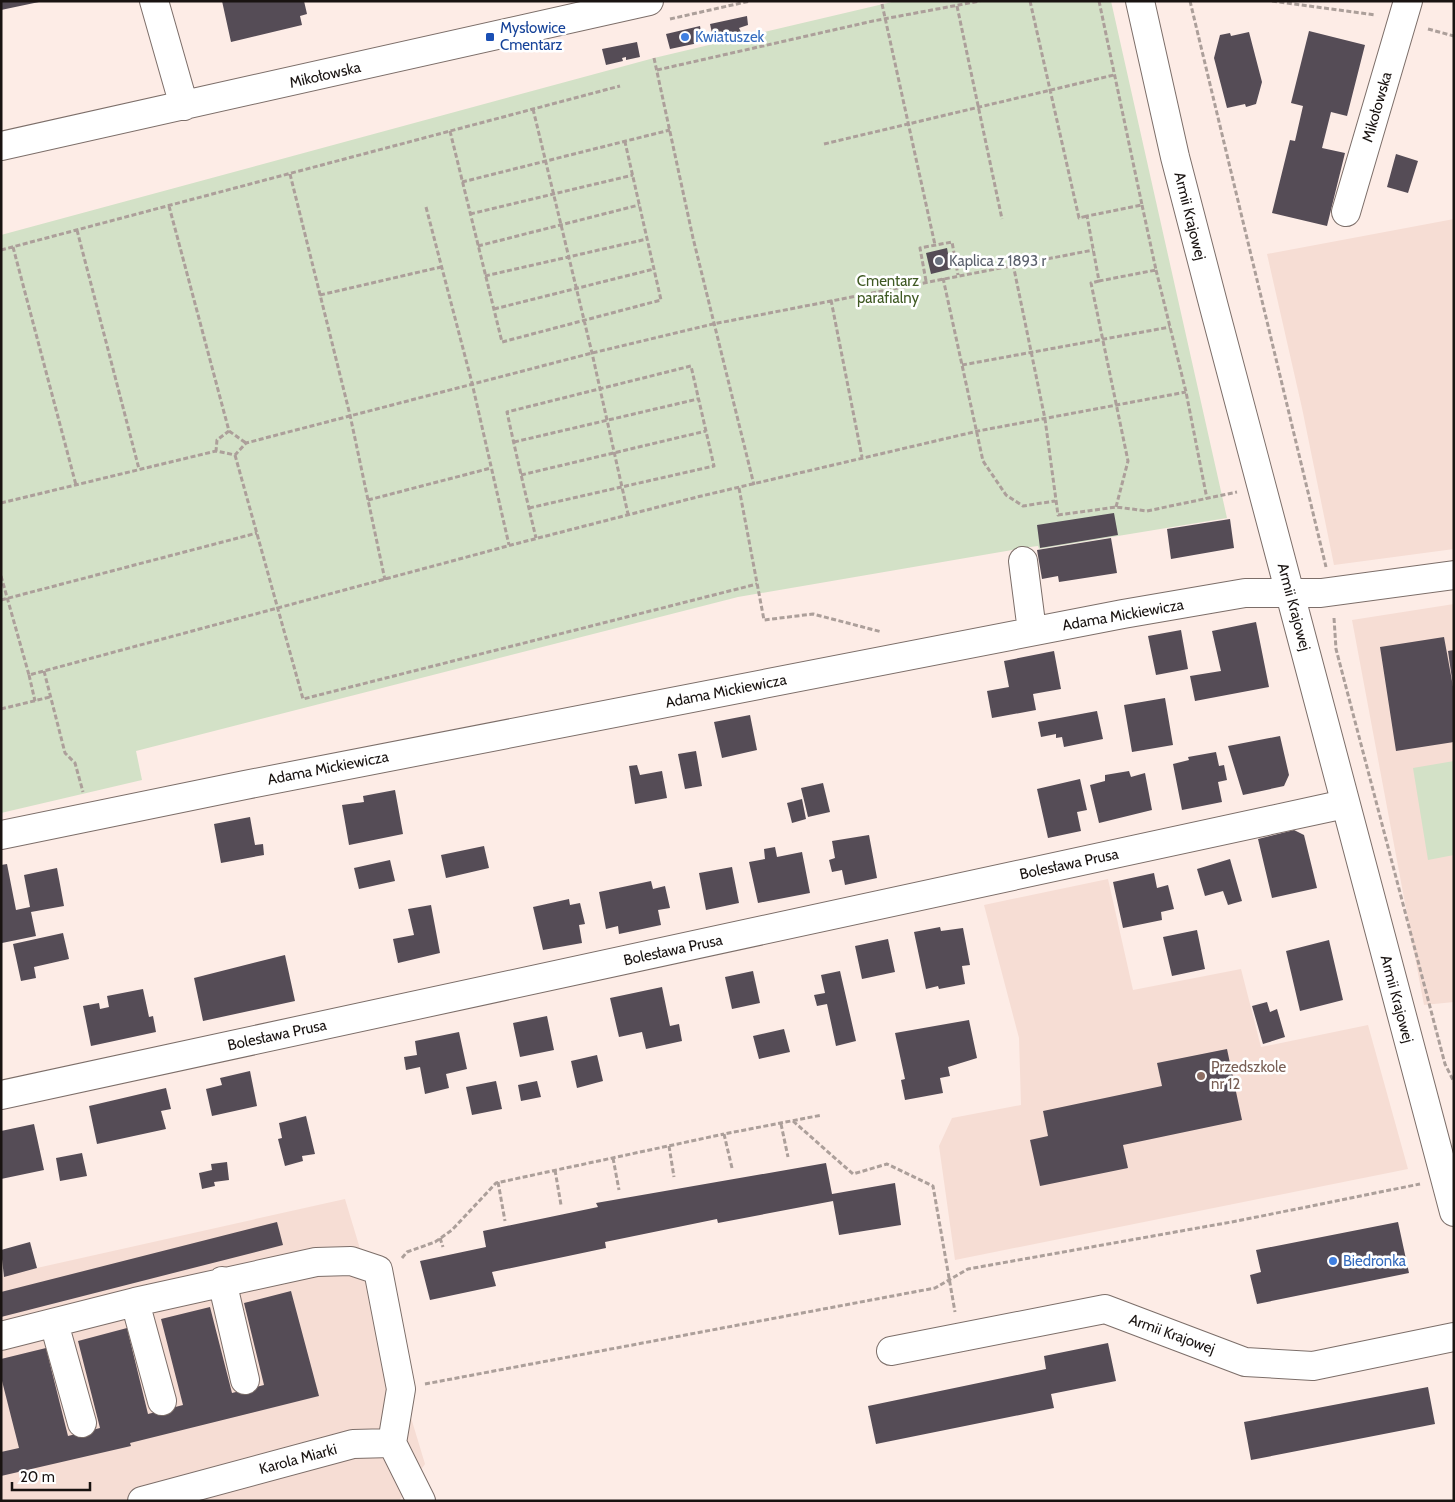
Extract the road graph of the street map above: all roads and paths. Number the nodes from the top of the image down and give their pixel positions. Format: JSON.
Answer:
{"nodes":[{"id":1,"x":154,"y":1,"type":"edge"},
{"id":2,"x":750,"y":1,"type":"edge"},
{"id":3,"x":980,"y":1,"type":"edge"},
{"id":4,"x":1030,"y":1,"type":"edge"},
{"id":5,"x":1098,"y":1,"type":"edge"},
{"id":6,"x":1140,"y":1,"type":"edge"},
{"id":7,"x":1190,"y":1,"type":"edge"},
{"id":8,"x":1272,"y":1,"type":"edge"},
{"id":9,"x":882,"y":4,"type":"dead end"},
{"id":10,"x":957,"y":6,"type":"junction"},
{"id":11,"x":657,"y":10,"type":"edge"},
{"id":12,"x":1405,"y":12,"type":"edge"},
{"id":13,"x":884,"y":19,"type":"junction"},
{"id":14,"x":1454,"y":36,"type":"edge"},
{"id":15,"x":654,"y":58,"type":"dead end"},
{"id":16,"x":657,"y":70,"type":"junction"},
{"id":17,"x":1114,"y":75,"type":"junction"},
{"id":18,"x":620,"y":86,"type":"dead end"},
{"id":19,"x":1050,"y":90,"type":"junction"},
{"id":20,"x":184,"y":106,"type":"junction"},
{"id":21,"x":979,"y":107,"type":"junction"},
{"id":22,"x":533,"y":108,"type":"junction"},
{"id":23,"x":908,"y":124,"type":"junction"},
{"id":24,"x":450,"y":130,"type":"junction"},
{"id":25,"x":670,"y":130,"type":"junction"},
{"id":26,"x":625,"y":142,"type":"junction"},
{"id":27,"x":824,"y":144,"type":"dead end"},
{"id":28,"x":1,"y":146,"type":"edge"},
{"id":29,"x":546,"y":161,"type":"junction"},
{"id":30,"x":290,"y":174,"type":"junction"},
{"id":31,"x":633,"y":175,"type":"junction"},
{"id":32,"x":462,"y":182,"type":"junction"},
{"id":33,"x":553,"y":194,"type":"junction"},
{"id":34,"x":640,"y":205,"type":"junction"},
{"id":35,"x":1142,"y":205,"type":"junction"},
{"id":36,"x":169,"y":206,"type":"junction"},
{"id":37,"x":426,"y":208,"type":"dead end"},
{"id":38,"x":1346,"y":212,"type":"dead end"},
{"id":39,"x":470,"y":214,"type":"junction"},
{"id":40,"x":1087,"y":216,"type":"junction"},
{"id":41,"x":1002,"y":219,"type":"dead end"},
{"id":42,"x":561,"y":225,"type":"junction"},
{"id":43,"x":77,"y":230,"type":"junction"},
{"id":44,"x":647,"y":239,"type":"junction"},
{"id":45,"x":935,"y":245,"type":"junction"},
{"id":46,"x":478,"y":246,"type":"junction"},
{"id":47,"x":13,"y":248,"type":"junction"},
{"id":48,"x":1,"y":250,"type":"edge"},
{"id":49,"x":1093,"y":250,"type":"junction"},
{"id":50,"x":569,"y":257,"type":"junction"},
{"id":51,"x":1013,"y":264,"type":"junction"},
{"id":52,"x":441,"y":267,"type":"junction"},
{"id":53,"x":654,"y":270,"type":"junction"},
{"id":54,"x":1156,"y":270,"type":"junction"},
{"id":55,"x":958,"y":275,"type":"junction"},
{"id":56,"x":485,"y":276,"type":"junction"},
{"id":57,"x":943,"y":278,"type":"junction"},
{"id":58,"x":926,"y":281,"type":"junction"},
{"id":59,"x":1100,"y":281,"type":"junction"},
{"id":60,"x":576,"y":289,"type":"junction"},
{"id":61,"x":320,"y":295,"type":"junction"},
{"id":62,"x":831,"y":300,"type":"junction"},
{"id":63,"x":494,"y":310,"type":"junction"},
{"id":64,"x":584,"y":320,"type":"junction"},
{"id":65,"x":713,"y":324,"type":"junction"},
{"id":66,"x":1170,"y":327,"type":"junction"},
{"id":67,"x":1103,"y":339,"type":"junction"},
{"id":68,"x":592,"y":352,"type":"junction"},
{"id":69,"x":1031,"y":353,"type":"junction"},
{"id":70,"x":962,"y":365,"type":"junction"},
{"id":71,"x":472,"y":383,"type":"junction"},
{"id":72,"x":600,"y":389,"type":"junction"},
{"id":73,"x":1186,"y":392,"type":"junction"},
{"id":74,"x":698,"y":399,"type":"junction"},
{"id":75,"x":1118,"y":404,"type":"junction"},
{"id":76,"x":350,"y":415,"type":"junction"},
{"id":77,"x":607,"y":420,"type":"junction"},
{"id":78,"x":1045,"y":420,"type":"junction"},
{"id":79,"x":229,"y":431,"type":"junction"},
{"id":80,"x":706,"y":431,"type":"junction"},
{"id":81,"x":978,"y":431,"type":"junction"},
{"id":82,"x":514,"y":442,"type":"junction"},
{"id":83,"x":246,"y":443,"type":"junction"},
{"id":84,"x":216,"y":451,"type":"junction"},
{"id":85,"x":614,"y":453,"type":"junction"},
{"id":86,"x":235,"y":455,"type":"junction"},
{"id":87,"x":862,"y":457,"type":"junction"},
{"id":88,"x":491,"y":468,"type":"junction"},
{"id":89,"x":139,"y":469,"type":"junction"},
{"id":90,"x":521,"y":475,"type":"junction"},
{"id":91,"x":76,"y":485,"type":"junction"},
{"id":92,"x":754,"y":485,"type":"junction"},
{"id":93,"x":622,"y":486,"type":"junction"},
{"id":94,"x":740,"y":488,"type":"junction"},
{"id":95,"x":1245,"y":490,"type":"dead end"},
{"id":96,"x":1207,"y":499,"type":"junction"},
{"id":97,"x":368,"y":500,"type":"junction"},
{"id":98,"x":1055,"y":501,"type":"junction"},
{"id":99,"x":1,"y":503,"type":"edge"},
{"id":100,"x":1116,"y":507,"type":"junction"},
{"id":101,"x":529,"y":508,"type":"junction"},
{"id":102,"x":628,"y":514,"type":"junction"},
{"id":103,"x":257,"y":533,"type":"junction"},
{"id":104,"x":536,"y":538,"type":"junction"},
{"id":105,"x":509,"y":545,"type":"junction"},
{"id":106,"x":1023,"y":561,"type":"dead end"},
{"id":107,"x":1328,"y":573,"type":"dead end"},
{"id":108,"x":1454,"y":575,"type":"edge"},
{"id":109,"x":1,"y":576,"type":"edge"},
{"id":110,"x":386,"y":580,"type":"junction"},
{"id":111,"x":758,"y":584,"type":"junction"},
{"id":112,"x":1291,"y":593,"type":"junction"},
{"id":113,"x":8,"y":598,"type":"junction"},
{"id":114,"x":1,"y":600,"type":"edge"},
{"id":115,"x":278,"y":609,"type":"junction"},
{"id":116,"x":1334,"y":613,"type":"dead end"},
{"id":117,"x":1032,"y":632,"type":"junction"},
{"id":118,"x":889,"y":634,"type":"dead end"},
{"id":119,"x":44,"y":671,"type":"junction"},
{"id":120,"x":29,"y":675,"type":"junction"},
{"id":121,"x":50,"y":697,"type":"junction"},
{"id":122,"x":35,"y":701,"type":"junction"},
{"id":123,"x":1,"y":709,"type":"edge"},
{"id":124,"x":84,"y":796,"type":"dead end"},
{"id":125,"x":1345,"y":804,"type":"junction"},
{"id":126,"x":1,"y":835,"type":"edge"},
{"id":127,"x":1454,"y":1082,"type":"edge"},
{"id":128,"x":1,"y":1095,"type":"edge"},
{"id":129,"x":822,"y":1115,"type":"dead end"},
{"id":130,"x":793,"y":1122,"type":"junction"},
{"id":131,"x":781,"y":1124,"type":"junction"},
{"id":132,"x":724,"y":1134,"type":"junction"},
{"id":133,"x":669,"y":1146,"type":"junction"},
{"id":134,"x":788,"y":1157,"type":"dead end"},
{"id":135,"x":613,"y":1158,"type":"junction"},
{"id":136,"x":732,"y":1168,"type":"dead end"},
{"id":137,"x":555,"y":1170,"type":"junction"},
{"id":138,"x":674,"y":1177,"type":"dead end"},
{"id":139,"x":498,"y":1182,"type":"junction"},
{"id":140,"x":1428,"y":1182,"type":"dead end"},
{"id":141,"x":619,"y":1190,"type":"dead end"},
{"id":142,"x":561,"y":1206,"type":"dead end"},
{"id":143,"x":1453,"y":1206,"type":"edge"},
{"id":144,"x":505,"y":1221,"type":"dead end"},
{"id":145,"x":440,"y":1238,"type":"junction"},
{"id":146,"x":443,"y":1247,"type":"dead end"},
{"id":147,"x":399,"y":1266,"type":"dead end"},
{"id":148,"x":949,"y":1280,"type":"junction"},
{"id":149,"x":222,"y":1281,"type":"junction"},
{"id":150,"x":135,"y":1302,"type":"junction"},
{"id":151,"x":955,"y":1311,"type":"dead end"},
{"id":152,"x":54,"y":1323,"type":"junction"},
{"id":153,"x":1,"y":1336,"type":"edge"},
{"id":154,"x":1454,"y":1338,"type":"edge"},
{"id":155,"x":891,"y":1351,"type":"dead end"},
{"id":156,"x":245,"y":1380,"type":"dead end"},
{"id":157,"x":401,"y":1389,"type":"junction"},
{"id":158,"x":162,"y":1401,"type":"dead end"},
{"id":159,"x":82,"y":1423,"type":"dead end"},
{"id":160,"x":392,"y":1443,"type":"junction"},
{"id":161,"x":142,"y":1501,"type":"edge"},
{"id":162,"x":422,"y":1501,"type":"edge"}],
"edges":[{"from":1,"to":20,"type":"street"},
{"from":2,"to":11,"type":"path"},
{"from":3,"to":10,"type":"path"},
{"from":4,"to":19,"type":"path"},
{"from":5,"to":17,"type":"path"},
{"from":6,"to":112,"type":"street","name":"Armii Krajowej"},
{"from":7,"to":107,"type":"path"},
{"from":8,"to":12,"type":"path"},
{"from":9,"to":13,"type":"path"},
{"from":10,"to":13,"type":"path"},
{"from":10,"to":21,"type":"path"},
{"from":11,"to":20,"type":"street","name":"Mikołowska"},
{"from":12,"to":14,"type":"path"},
{"from":12,"to":38,"type":"street","name":"Mikołowska"},
{"from":13,"to":16,"type":"path"},
{"from":13,"to":23,"type":"path"},
{"from":15,"to":16,"type":"path"},
{"from":16,"to":25,"type":"path"},
{"from":17,"to":19,"type":"path"},
{"from":17,"to":35,"type":"path"},
{"from":18,"to":22,"type":"path"},
{"from":19,"to":21,"type":"path"},
{"from":19,"to":40,"type":"path"},
{"from":20,"to":28,"type":"street","name":"Mikołowska"},
{"from":21,"to":23,"type":"path"},
{"from":21,"to":41,"type":"path"},
{"from":22,"to":24,"type":"path"},
{"from":22,"to":29,"type":"path"},
{"from":23,"to":27,"type":"path"},
{"from":23,"to":45,"type":"path"},
{"from":24,"to":30,"type":"path"},
{"from":24,"to":32,"type":"path"},
{"from":25,"to":26,"type":"path"},
{"from":25,"to":65,"type":"path"},
{"from":26,"to":29,"type":"path"},
{"from":26,"to":31,"type":"path"},
{"from":29,"to":32,"type":"path"},
{"from":29,"to":33,"type":"path"},
{"from":30,"to":36,"type":"path"},
{"from":30,"to":61,"type":"path"},
{"from":31,"to":33,"type":"path"},
{"from":31,"to":34,"type":"path"},
{"from":32,"to":39,"type":"path"},
{"from":33,"to":39,"type":"path"},
{"from":33,"to":42,"type":"path"},
{"from":34,"to":42,"type":"path"},
{"from":34,"to":44,"type":"path"},
{"from":35,"to":40,"type":"path"},
{"from":35,"to":54,"type":"path"},
{"from":36,"to":43,"type":"path"},
{"from":36,"to":79,"type":"path"},
{"from":37,"to":52,"type":"path"},
{"from":39,"to":46,"type":"path"},
{"from":40,"to":49,"type":"path"},
{"from":42,"to":46,"type":"path"},
{"from":42,"to":50,"type":"path"},
{"from":43,"to":47,"type":"path"},
{"from":43,"to":89,"type":"path"},
{"from":44,"to":50,"type":"path"},
{"from":44,"to":53,"type":"path"},
{"from":45,"to":55,"type":"path"},
{"from":45,"to":58,"type":"path"},
{"from":46,"to":56,"type":"path"},
{"from":47,"to":48,"type":"path"},
{"from":47,"to":91,"type":"path"},
{"from":49,"to":51,"type":"path"},
{"from":49,"to":59,"type":"path"},
{"from":50,"to":56,"type":"path"},
{"from":50,"to":60,"type":"path"},
{"from":51,"to":55,"type":"path"},
{"from":51,"to":69,"type":"path"},
{"from":52,"to":61,"type":"path"},
{"from":52,"to":71,"type":"path"},
{"from":53,"to":60,"type":"path"},
{"from":53,"to":64,"type":"path"},
{"from":54,"to":59,"type":"path"},
{"from":54,"to":66,"type":"path"},
{"from":55,"to":57,"type":"path"},
{"from":56,"to":63,"type":"path"},
{"from":57,"to":58,"type":"path"},
{"from":57,"to":70,"type":"path"},
{"from":58,"to":62,"type":"path"},
{"from":59,"to":67,"type":"path"},
{"from":60,"to":63,"type":"path"},
{"from":60,"to":64,"type":"path"},
{"from":61,"to":76,"type":"path"},
{"from":62,"to":65,"type":"path"},
{"from":62,"to":87,"type":"path"},
{"from":63,"to":64,"type":"path"},
{"from":64,"to":68,"type":"path"},
{"from":65,"to":68,"type":"path"},
{"from":65,"to":92,"type":"path"},
{"from":66,"to":67,"type":"path"},
{"from":66,"to":73,"type":"path"},
{"from":67,"to":69,"type":"path"},
{"from":67,"to":75,"type":"path"},
{"from":68,"to":71,"type":"path"},
{"from":68,"to":72,"type":"path"},
{"from":69,"to":70,"type":"path"},
{"from":69,"to":78,"type":"path"},
{"from":70,"to":81,"type":"path"},
{"from":71,"to":76,"type":"path"},
{"from":71,"to":88,"type":"path"},
{"from":72,"to":74,"type":"path"},
{"from":72,"to":77,"type":"path"},
{"from":72,"to":82,"type":"path"},
{"from":73,"to":75,"type":"path"},
{"from":73,"to":96,"type":"path"},
{"from":74,"to":77,"type":"path"},
{"from":74,"to":80,"type":"path"},
{"from":75,"to":78,"type":"path"},
{"from":75,"to":100,"type":"path"},
{"from":76,"to":83,"type":"path"},
{"from":76,"to":97,"type":"path"},
{"from":77,"to":82,"type":"path"},
{"from":77,"to":85,"type":"path"},
{"from":78,"to":81,"type":"path"},
{"from":78,"to":98,"type":"path"},
{"from":79,"to":83,"type":"path"},
{"from":79,"to":84,"type":"path"},
{"from":80,"to":85,"type":"path"},
{"from":80,"to":93,"type":"path"},
{"from":81,"to":87,"type":"path"},
{"from":81,"to":98,"type":"path"},
{"from":82,"to":90,"type":"path"},
{"from":83,"to":86,"type":"path"},
{"from":84,"to":86,"type":"path"},
{"from":84,"to":89,"type":"path"},
{"from":85,"to":90,"type":"path"},
{"from":85,"to":93,"type":"path"},
{"from":86,"to":103,"type":"path"},
{"from":87,"to":92,"type":"path"},
{"from":88,"to":97,"type":"path"},
{"from":88,"to":105,"type":"path"},
{"from":89,"to":91,"type":"path"},
{"from":90,"to":101,"type":"path"},
{"from":91,"to":99,"type":"path"},
{"from":92,"to":94,"type":"path"},
{"from":93,"to":101,"type":"path"},
{"from":93,"to":102,"type":"path"},
{"from":94,"to":102,"type":"path"},
{"from":94,"to":111,"type":"path"},
{"from":95,"to":96,"type":"path"},
{"from":96,"to":100,"type":"path"},
{"from":97,"to":110,"type":"path"},
{"from":98,"to":100,"type":"path"},
{"from":101,"to":104,"type":"path"},
{"from":102,"to":104,"type":"path"},
{"from":103,"to":113,"type":"path"},
{"from":103,"to":115,"type":"path"},
{"from":104,"to":105,"type":"path"},
{"from":105,"to":110,"type":"path"},
{"from":106,"to":117,"type":"street"},
{"from":108,"to":112,"type":"street","name":"Adama Mickiewicza"},
{"from":109,"to":113,"type":"path"},
{"from":110,"to":115,"type":"path"},
{"from":111,"to":115,"type":"path"},
{"from":111,"to":118,"type":"path"},
{"from":112,"to":117,"type":"street","name":"Adama Mickiewicza"},
{"from":112,"to":125,"type":"street","name":"Armii Krajowej"},
{"from":113,"to":114,"type":"path"},
{"from":113,"to":120,"type":"path"},
{"from":115,"to":119,"type":"path"},
{"from":116,"to":127,"type":"path"},
{"from":117,"to":126,"type":"street","name":"Adama Mickiewicza"},
{"from":119,"to":120,"type":"path"},
{"from":119,"to":121,"type":"path"},
{"from":120,"to":122,"type":"path"},
{"from":121,"to":122,"type":"path"},
{"from":121,"to":124,"type":"path"},
{"from":122,"to":123,"type":"path"},
{"from":125,"to":128,"type":"street","name":"Bolesława Prusa"},
{"from":125,"to":143,"type":"street","name":"Armii Krajowej"},
{"from":129,"to":130,"type":"path"},
{"from":130,"to":131,"type":"path"},
{"from":130,"to":148,"type":"path"},
{"from":131,"to":132,"type":"path"},
{"from":131,"to":134,"type":"path"},
{"from":132,"to":133,"type":"path"},
{"from":132,"to":136,"type":"path"},
{"from":133,"to":135,"type":"path"},
{"from":133,"to":138,"type":"path"},
{"from":135,"to":137,"type":"path"},
{"from":135,"to":141,"type":"path"},
{"from":137,"to":139,"type":"path"},
{"from":137,"to":142,"type":"path"},
{"from":139,"to":144,"type":"path"},
{"from":139,"to":145,"type":"path"},
{"from":140,"to":148,"type":"path"},
{"from":145,"to":146,"type":"path"},
{"from":145,"to":147,"type":"path"},
{"from":148,"to":151,"type":"path"},
{"from":148,"to":157,"type":"path"},
{"from":149,"to":150,"type":"street"},
{"from":149,"to":156,"type":"street"},
{"from":149,"to":157,"type":"street"},
{"from":150,"to":152,"type":"street"},
{"from":150,"to":158,"type":"street"},
{"from":152,"to":153,"type":"street"},
{"from":152,"to":159,"type":"street"},
{"from":154,"to":155,"type":"street","name":"Armii Krajowej"},
{"from":157,"to":160,"type":"street"},
{"from":160,"to":161,"type":"street","name":"Karola Miarki"},
{"from":160,"to":162,"type":"street"}]}
